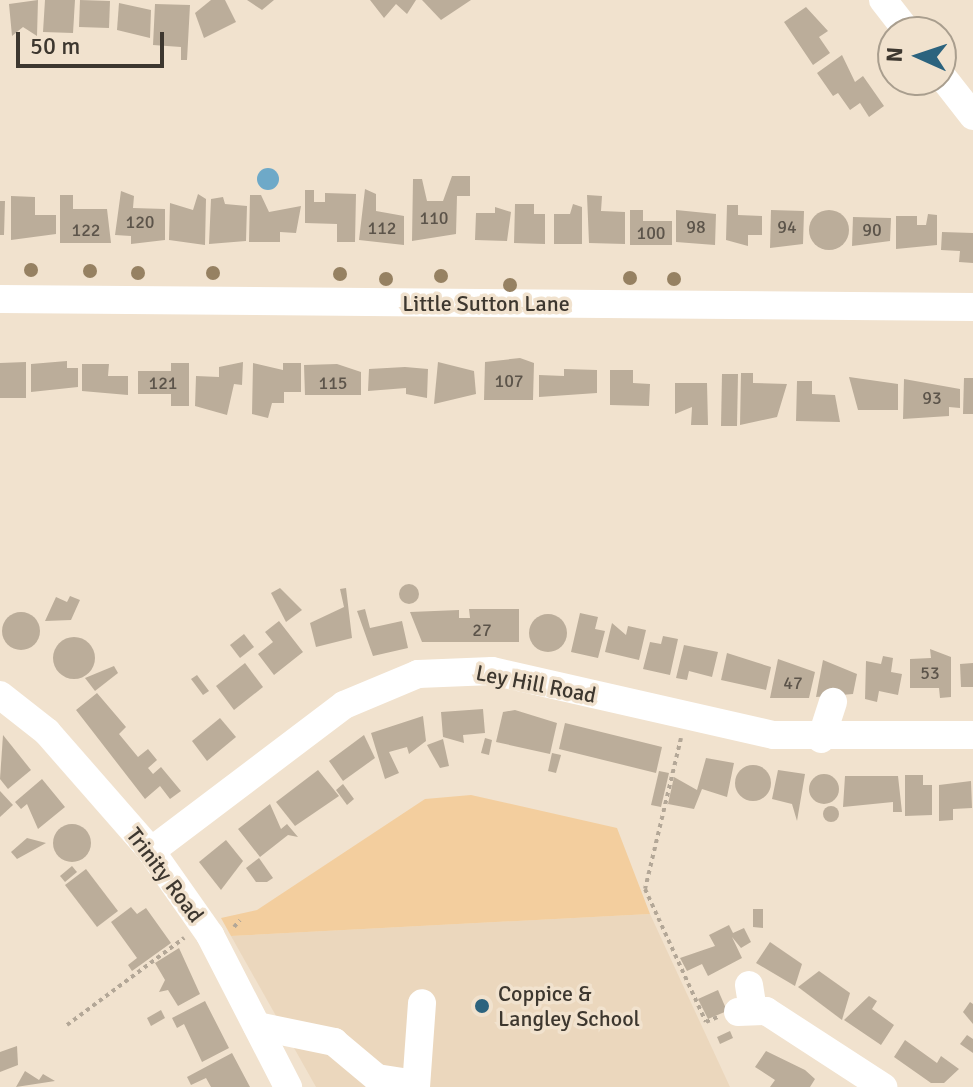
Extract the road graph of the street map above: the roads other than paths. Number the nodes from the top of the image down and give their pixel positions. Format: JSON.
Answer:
{"nodes":[{"id":1,"x":883,"y":0,"type":"edge"},
{"id":2,"x":896,"y":16,"type":"edge"},
{"id":3,"x":957,"y":96,"type":"edge"},
{"id":4,"x":973,"y":116,"type":"edge"},
{"id":5,"x":0,"y":299,"type":"edge"},
{"id":6,"x":973,"y":307,"type":"edge"},
{"id":7,"x":0,"y":695,"type":"edge"},
{"id":8,"x":833,"y":702,"type":"dead end"},
{"id":9,"x":973,"y":735,"type":"edge"},
{"id":10,"x":821,"y":739,"type":"junction"},
{"id":11,"x":151,"y":851,"type":"junction"},
{"id":12,"x":747,"y":1002,"type":"road end"},
{"id":13,"x":422,"y":1003,"type":"dead end"},
{"id":14,"x":257,"y":1026,"type":"junction"},
{"id":15,"x":416,"y":1086,"type":"edge"},
{"id":16,"x":288,"y":1087,"type":"edge"},
{"id":17,"x":883,"y":1087,"type":"edge"}],
"edges":[{"from":1,"to":2,"type":"street"},
{"from":3,"to":4,"type":"street"},
{"from":5,"to":6,"type":"street","name":"Little Sutton Lane"},
{"from":7,"to":11,"type":"street","name":"Trinity Road"},
{"from":8,"to":10,"type":"street"},
{"from":9,"to":10,"type":"street","name":"Ley Hill Road"},
{"from":10,"to":11,"type":"street","name":"Ley Hill Road"},
{"from":11,"to":14,"type":"street","name":"Trinity Road"},
{"from":12,"to":17,"type":"street"},
{"from":13,"to":15,"type":"street"},
{"from":14,"to":15,"type":"street"},
{"from":14,"to":16,"type":"street","name":"Trinity Road"}]}
